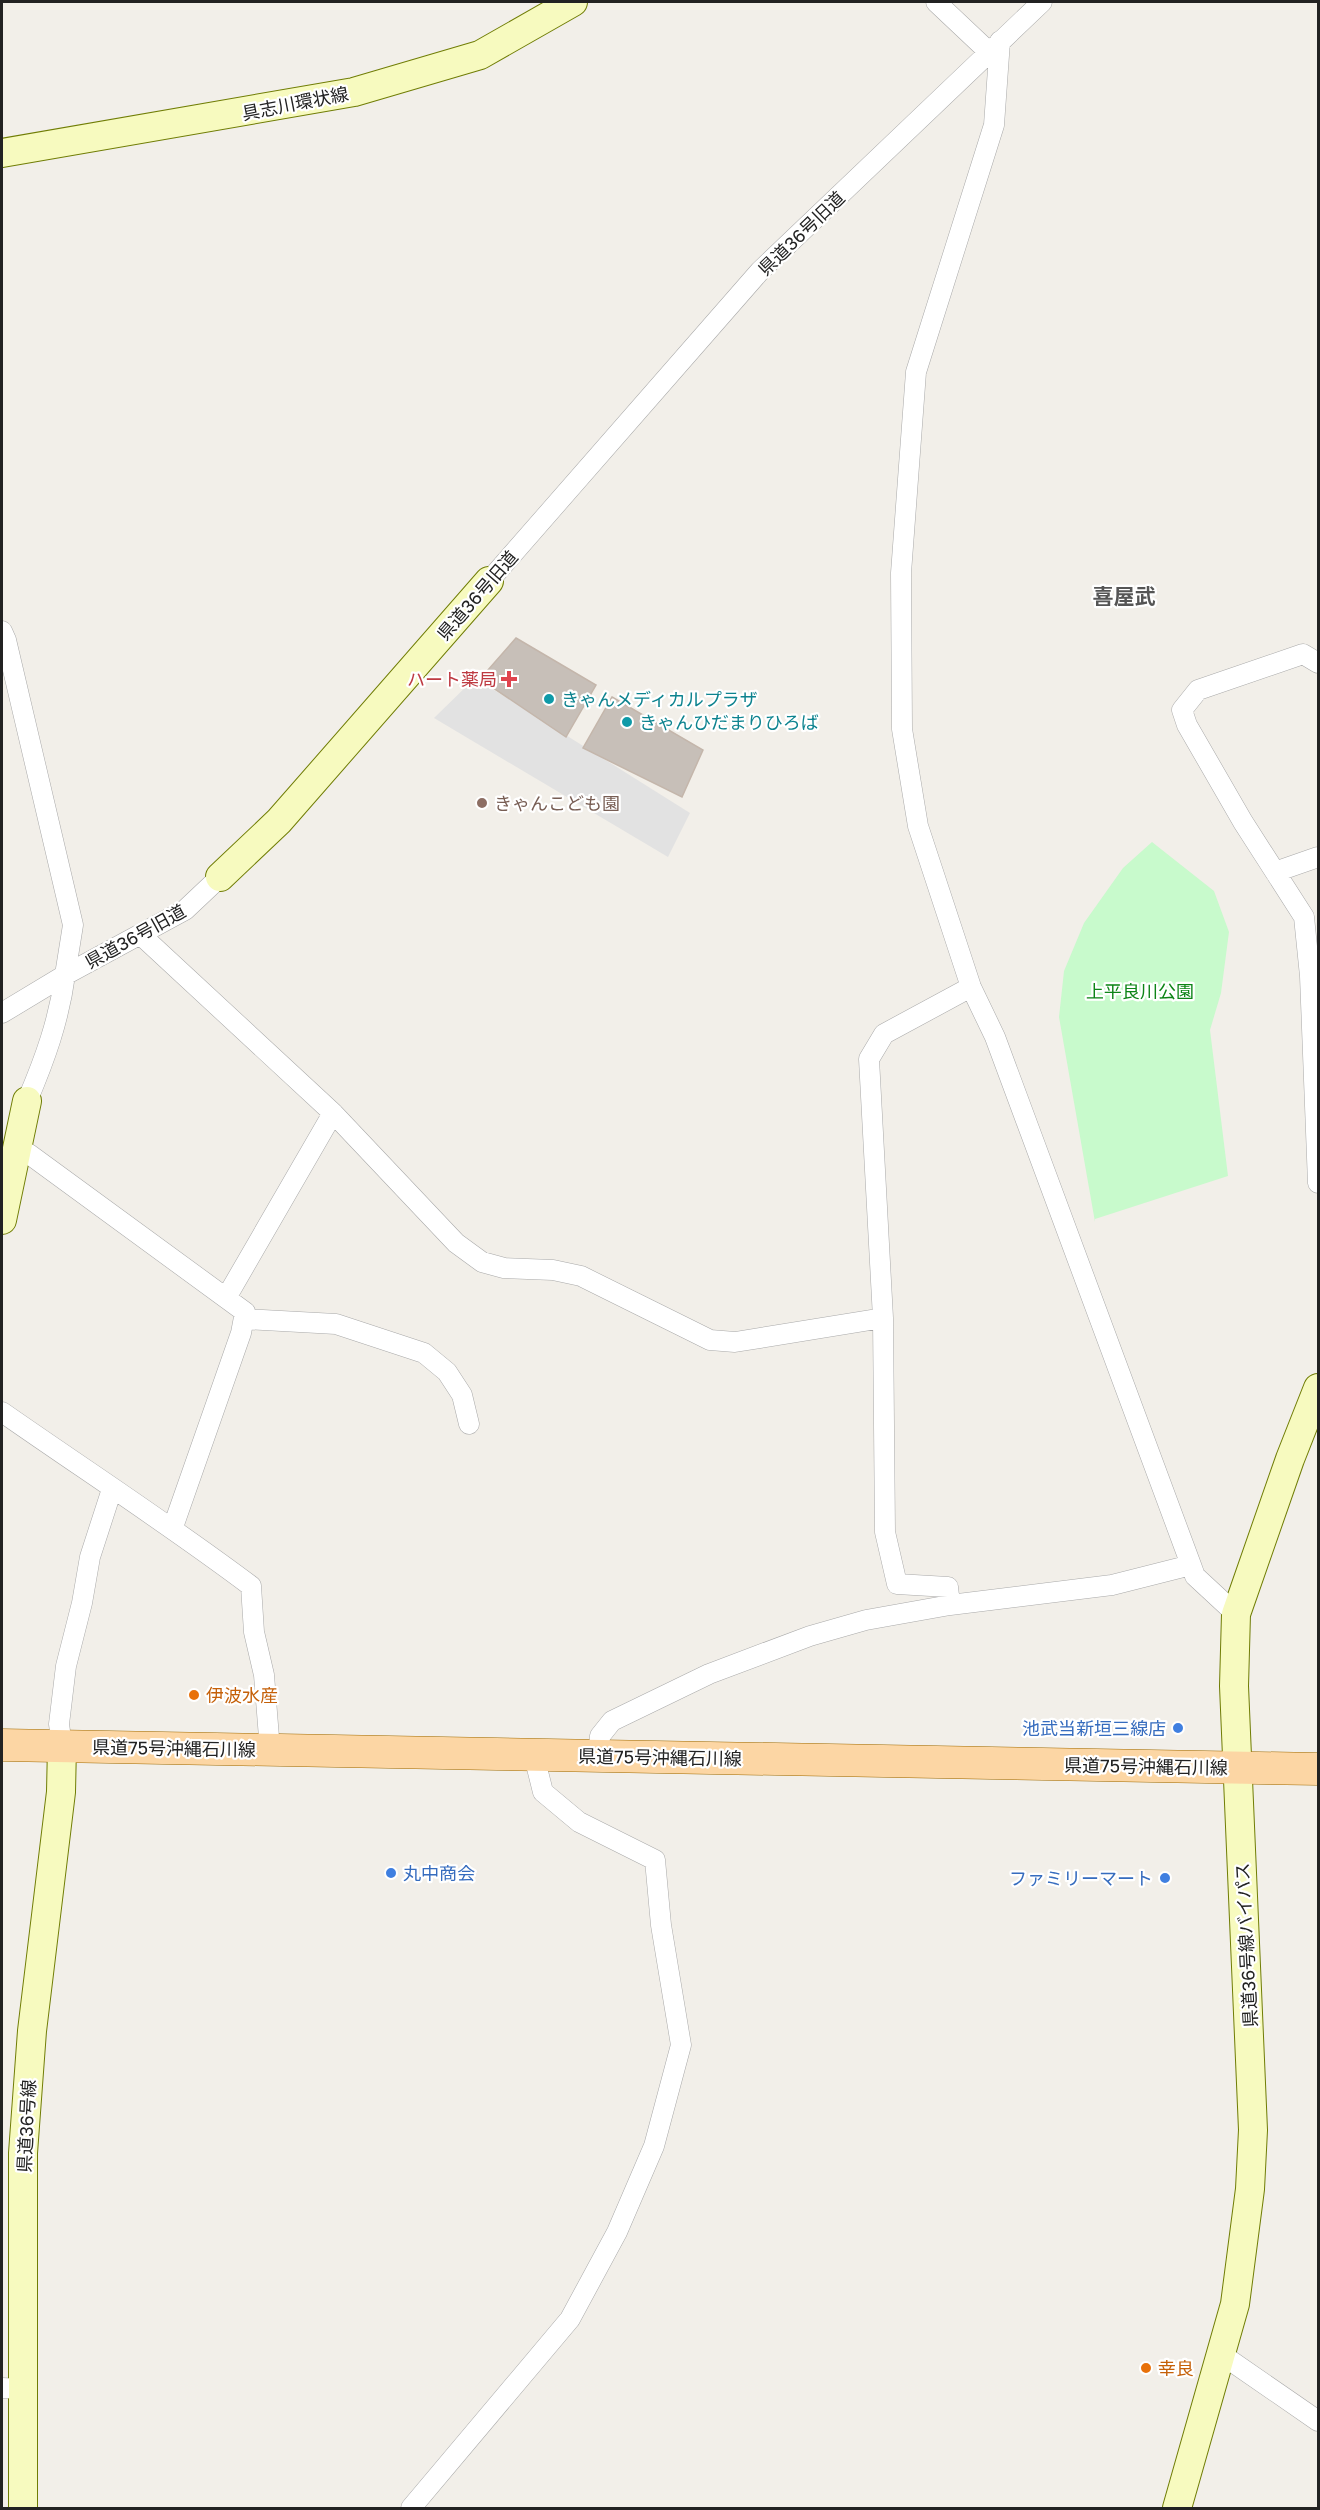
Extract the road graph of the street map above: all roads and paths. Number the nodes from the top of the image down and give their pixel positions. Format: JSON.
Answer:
{"nodes":[{"id":1,"x":573,"y":2,"type":"edge"},
{"id":2,"x":936,"y":2,"type":"edge"},
{"id":3,"x":1042,"y":2,"type":"edge"},
{"id":4,"x":995,"y":46,"type":"junction"},
{"id":5,"x":2,"y":153,"type":"edge"},
{"id":6,"x":489,"y":581,"type":"joint"},
{"id":7,"x":3,"y":637,"type":"edge"},
{"id":8,"x":1318,"y":663,"type":"edge"},
{"id":9,"x":1318,"y":856,"type":"edge"},
{"id":10,"x":1275,"y":872,"type":"junction"},
{"id":11,"x":220,"y":877,"type":"joint"},
{"id":12,"x":142,"y":936,"type":"junction"},
{"id":13,"x":65,"y":975,"type":"junction"},
{"id":14,"x":971,"y":987,"type":"junction"},
{"id":15,"x":2,"y":1013,"type":"edge"},
{"id":16,"x":27,"y":1101,"type":"joint"},
{"id":17,"x":333,"y":1113,"type":"junction"},
{"id":18,"x":15,"y":1152,"type":"junction"},
{"id":19,"x":1318,"y":1183,"type":"edge"},
{"id":20,"x":2,"y":1220,"type":"edge"},
{"id":21,"x":226,"y":1298,"type":"junction"},
{"id":22,"x":883,"y":1318,"type":"junction"},
{"id":23,"x":244,"y":1319,"type":"junction"},
{"id":24,"x":1318,"y":1388,"type":"edge"},
{"id":25,"x":2,"y":1412,"type":"edge"},
{"id":26,"x":470,"y":1424,"type":"dead end"},
{"id":27,"x":112,"y":1489,"type":"junction"},
{"id":28,"x":173,"y":1527,"type":"junction"},
{"id":29,"x":1191,"y":1565,"type":"junction"},
{"id":30,"x":950,"y":1605,"type":"junction"},
{"id":31,"x":1236,"y":1614,"type":"junction"},
{"id":32,"x":2,"y":1745,"type":"edge"},
{"id":33,"x":62,"y":1746,"type":"junction"},
{"id":34,"x":270,"y":1750,"type":"junction"},
{"id":35,"x":598,"y":1755,"type":"junction"},
{"id":36,"x":534,"y":1756,"type":"junction"},
{"id":37,"x":1238,"y":1768,"type":"junction"},
{"id":38,"x":1318,"y":1769,"type":"edge"},
{"id":39,"x":1221,"y":2354,"type":"junction"},
{"id":40,"x":12,"y":2389,"type":"edge"},
{"id":41,"x":1318,"y":2421,"type":"edge"},
{"id":42,"x":22,"y":2508,"type":"edge"},
{"id":43,"x":411,"y":2508,"type":"edge"},
{"id":44,"x":1177,"y":2508,"type":"edge"}],
"edges":[{"from":1,"to":5,"type":"main road","name":"具志川環状線"},
{"from":2,"to":4,"type":"street"},
{"from":3,"to":4,"type":"street","name":"県道36号旧道"},
{"from":4,"to":6,"type":"street","name":"県道36号旧道"},
{"from":4,"to":14,"type":"street"},
{"from":6,"to":11,"type":"main road","name":"県道36号旧道"},
{"from":7,"to":13,"type":"street"},
{"from":8,"to":10,"type":"street"},
{"from":9,"to":10,"type":"street"},
{"from":10,"to":19,"type":"street"},
{"from":11,"to":12,"type":"street","name":"県道36号旧道"},
{"from":12,"to":13,"type":"street","name":"県道36号旧道"},
{"from":12,"to":17,"type":"street"},
{"from":13,"to":15,"type":"street"},
{"from":13,"to":16,"type":"street","name":"県道36号旧道"},
{"from":14,"to":22,"type":"street"},
{"from":14,"to":29,"type":"street"},
{"from":16,"to":18,"type":"main road","name":"県道36号旧道"},
{"from":17,"to":21,"type":"street"},
{"from":17,"to":22,"type":"street"},
{"from":18,"to":20,"type":"main road","name":"県道36号旧道"},
{"from":18,"to":21,"type":"street"},
{"from":21,"to":23,"type":"street"},
{"from":22,"to":30,"type":"street"},
{"from":23,"to":26,"type":"street"},
{"from":23,"to":28,"type":"street"},
{"from":24,"to":31,"type":"main road","name":"県道36号線バイパス"},
{"from":25,"to":27,"type":"street"},
{"from":27,"to":28,"type":"street"},
{"from":27,"to":33,"type":"street"},
{"from":28,"to":34,"type":"street"},
{"from":29,"to":30,"type":"street"},
{"from":29,"to":31,"type":"street"},
{"from":30,"to":35,"type":"street"},
{"from":31,"to":37,"type":"main road","name":"県道36号線バイパス"},
{"from":32,"to":33,"type":"main road","name":"県道75号沖縄石川線"},
{"from":33,"to":34,"type":"main road","name":"県道75号沖縄石川線"},
{"from":33,"to":40,"type":"main road","name":"県道36号線"},
{"from":34,"to":36,"type":"main road","name":"県道75号沖縄石川線"},
{"from":35,"to":36,"type":"main road","name":"県道75号沖縄石川線"},
{"from":35,"to":37,"type":"main road","name":"県道75号沖縄石川線"},
{"from":36,"to":43,"type":"street"},
{"from":37,"to":38,"type":"main road","name":"県道75号沖縄石川線"},
{"from":37,"to":39,"type":"main road","name":"県道36号線バイパス"},
{"from":39,"to":41,"type":"street"},
{"from":39,"to":44,"type":"main road","name":"県道36号線バイパス"},
{"from":40,"to":42,"type":"main road","name":"県道36号線"}]}
